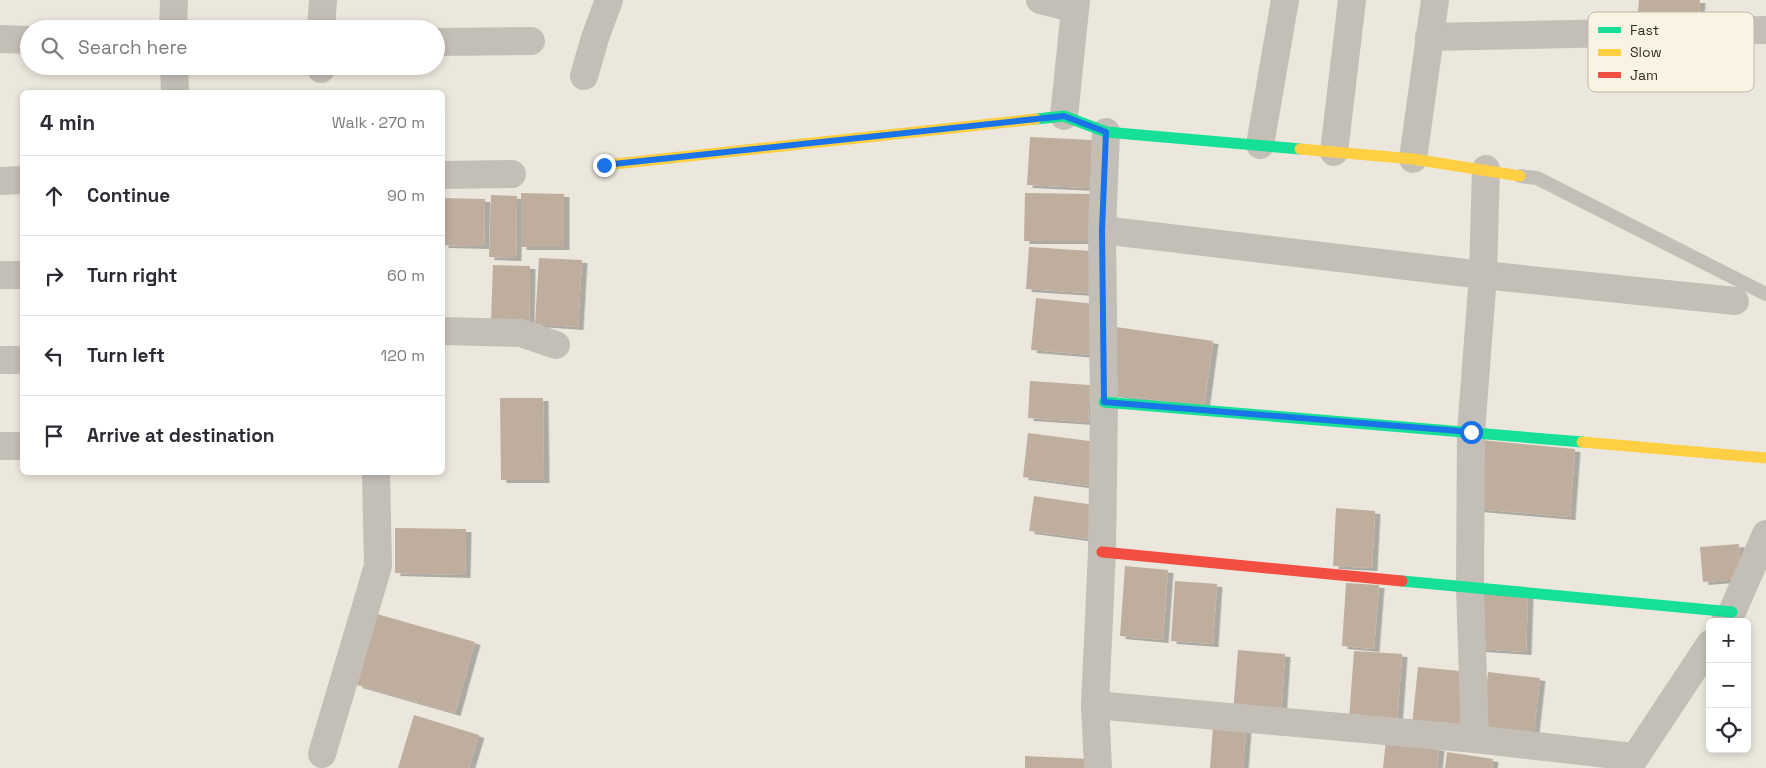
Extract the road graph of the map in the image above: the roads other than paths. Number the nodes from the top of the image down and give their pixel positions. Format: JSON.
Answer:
{"nodes":[{"id":1,"x":174,"y":0,"type":"edge"},
{"id":2,"x":323,"y":0,"type":"edge"},
{"id":3,"x":609,"y":0,"type":"edge"},
{"id":4,"x":1040,"y":0,"type":"edge"},
{"id":5,"x":1285,"y":0,"type":"edge"},
{"id":6,"x":1352,"y":0,"type":"edge"},
{"id":7,"x":1435,"y":0,"type":"edge"},
{"id":8,"x":1076,"y":4,"type":"edge"},
{"id":9,"x":174,"y":20,"type":"edge"},
{"id":10,"x":322,"y":20,"type":"edge"},
{"id":11,"x":1588,"y":34,"type":"edge"},
{"id":12,"x":1429,"y":37,"type":"junction"},
{"id":13,"x":0,"y":40,"type":"edge"},
{"id":14,"x":20,"y":40,"type":"edge"},
{"id":15,"x":531,"y":41,"type":"dead end"},
{"id":16,"x":445,"y":42,"type":"edge"},
{"id":17,"x":174,"y":75,"type":"edge"},
{"id":18,"x":584,"y":76,"type":"dead end"},
{"id":19,"x":175,"y":90,"type":"edge"},
{"id":20,"x":1064,"y":116,"type":"junction"},
{"id":21,"x":1106,"y":132,"type":"junction"},
{"id":22,"x":1260,"y":145,"type":"junction"},
{"id":23,"x":1334,"y":152,"type":"junction"},
{"id":24,"x":1413,"y":158,"type":"junction"},
{"id":25,"x":604,"y":165,"type":"dead end"},
{"id":26,"x":1486,"y":169,"type":"junction"},
{"id":27,"x":512,"y":174,"type":"dead end"},
{"id":28,"x":445,"y":175,"type":"edge"},
{"id":29,"x":1520,"y":176,"type":"joint"},
{"id":30,"x":0,"y":180,"type":"edge"},
{"id":31,"x":20,"y":180,"type":"edge"},
{"id":32,"x":1102,"y":230,"type":"junction"},
{"id":33,"x":0,"y":275,"type":"edge"},
{"id":34,"x":20,"y":275,"type":"edge"},
{"id":35,"x":1483,"y":275,"type":"junction"},
{"id":36,"x":1766,"y":294,"type":"edge"},
{"id":37,"x":1735,"y":301,"type":"dead end"},
{"id":38,"x":445,"y":331,"type":"edge"},
{"id":39,"x":556,"y":345,"type":"dead end"},
{"id":40,"x":0,"y":360,"type":"edge"},
{"id":41,"x":20,"y":360,"type":"edge"},
{"id":42,"x":1104,"y":402,"type":"junction"},
{"id":43,"x":1471,"y":432,"type":"junction"},
{"id":44,"x":1766,"y":458,"type":"edge"},
{"id":45,"x":376,"y":475,"type":"edge"},
{"id":46,"x":1766,"y":534,"type":"edge"},
{"id":47,"x":1102,"y":552,"type":"junction"},
{"id":48,"x":1470,"y":587,"type":"junction"},
{"id":49,"x":1728,"y":617,"type":"edge"},
{"id":50,"x":1706,"y":650,"type":"edge"},
{"id":51,"x":1095,"y":705,"type":"junction"},
{"id":52,"x":1475,"y":739,"type":"junction"},
{"id":53,"x":322,"y":754,"type":"dead end"},
{"id":54,"x":1630,"y":763,"type":"edge"},
{"id":55,"x":1098,"y":768,"type":"edge"}],
"edges":[{"from":1,"to":9,"type":"street"},
{"from":2,"to":10,"type":"street"},
{"from":3,"to":18,"type":"street"},
{"from":4,"to":8,"type":"street"},
{"from":5,"to":22,"type":"street"},
{"from":6,"to":23,"type":"street"},
{"from":7,"to":12,"type":"street"},
{"from":8,"to":20,"type":"street"},
{"from":11,"to":12,"type":"street"},
{"from":12,"to":24,"type":"street"},
{"from":13,"to":14,"type":"street"},
{"from":15,"to":16,"type":"street"},
{"from":17,"to":19,"type":"street"},
{"from":20,"to":21,"type":"street"},
{"from":20,"to":25,"type":"street"},
{"from":21,"to":22,"type":"street"},
{"from":21,"to":32,"type":"street"},
{"from":22,"to":23,"type":"street"},
{"from":23,"to":24,"type":"street"},
{"from":24,"to":26,"type":"street"},
{"from":26,"to":29,"type":"street"},
{"from":26,"to":35,"type":"street"},
{"from":27,"to":28,"type":"street"},
{"from":29,"to":36,"type":"lane"},
{"from":30,"to":31,"type":"street"},
{"from":32,"to":35,"type":"street"},
{"from":32,"to":42,"type":"street"},
{"from":33,"to":34,"type":"street"},
{"from":35,"to":37,"type":"street"},
{"from":35,"to":43,"type":"street"},
{"from":38,"to":39,"type":"street"},
{"from":40,"to":41,"type":"street"},
{"from":42,"to":43,"type":"street"},
{"from":42,"to":47,"type":"street"},
{"from":43,"to":44,"type":"street"},
{"from":43,"to":48,"type":"street"},
{"from":45,"to":53,"type":"street"},
{"from":46,"to":49,"type":"street"},
{"from":47,"to":48,"type":"street"},
{"from":47,"to":51,"type":"street"},
{"from":48,"to":49,"type":"street"},
{"from":48,"to":52,"type":"street"},
{"from":50,"to":54,"type":"street"},
{"from":51,"to":52,"type":"street"},
{"from":51,"to":55,"type":"street"},
{"from":52,"to":54,"type":"street"}]}
